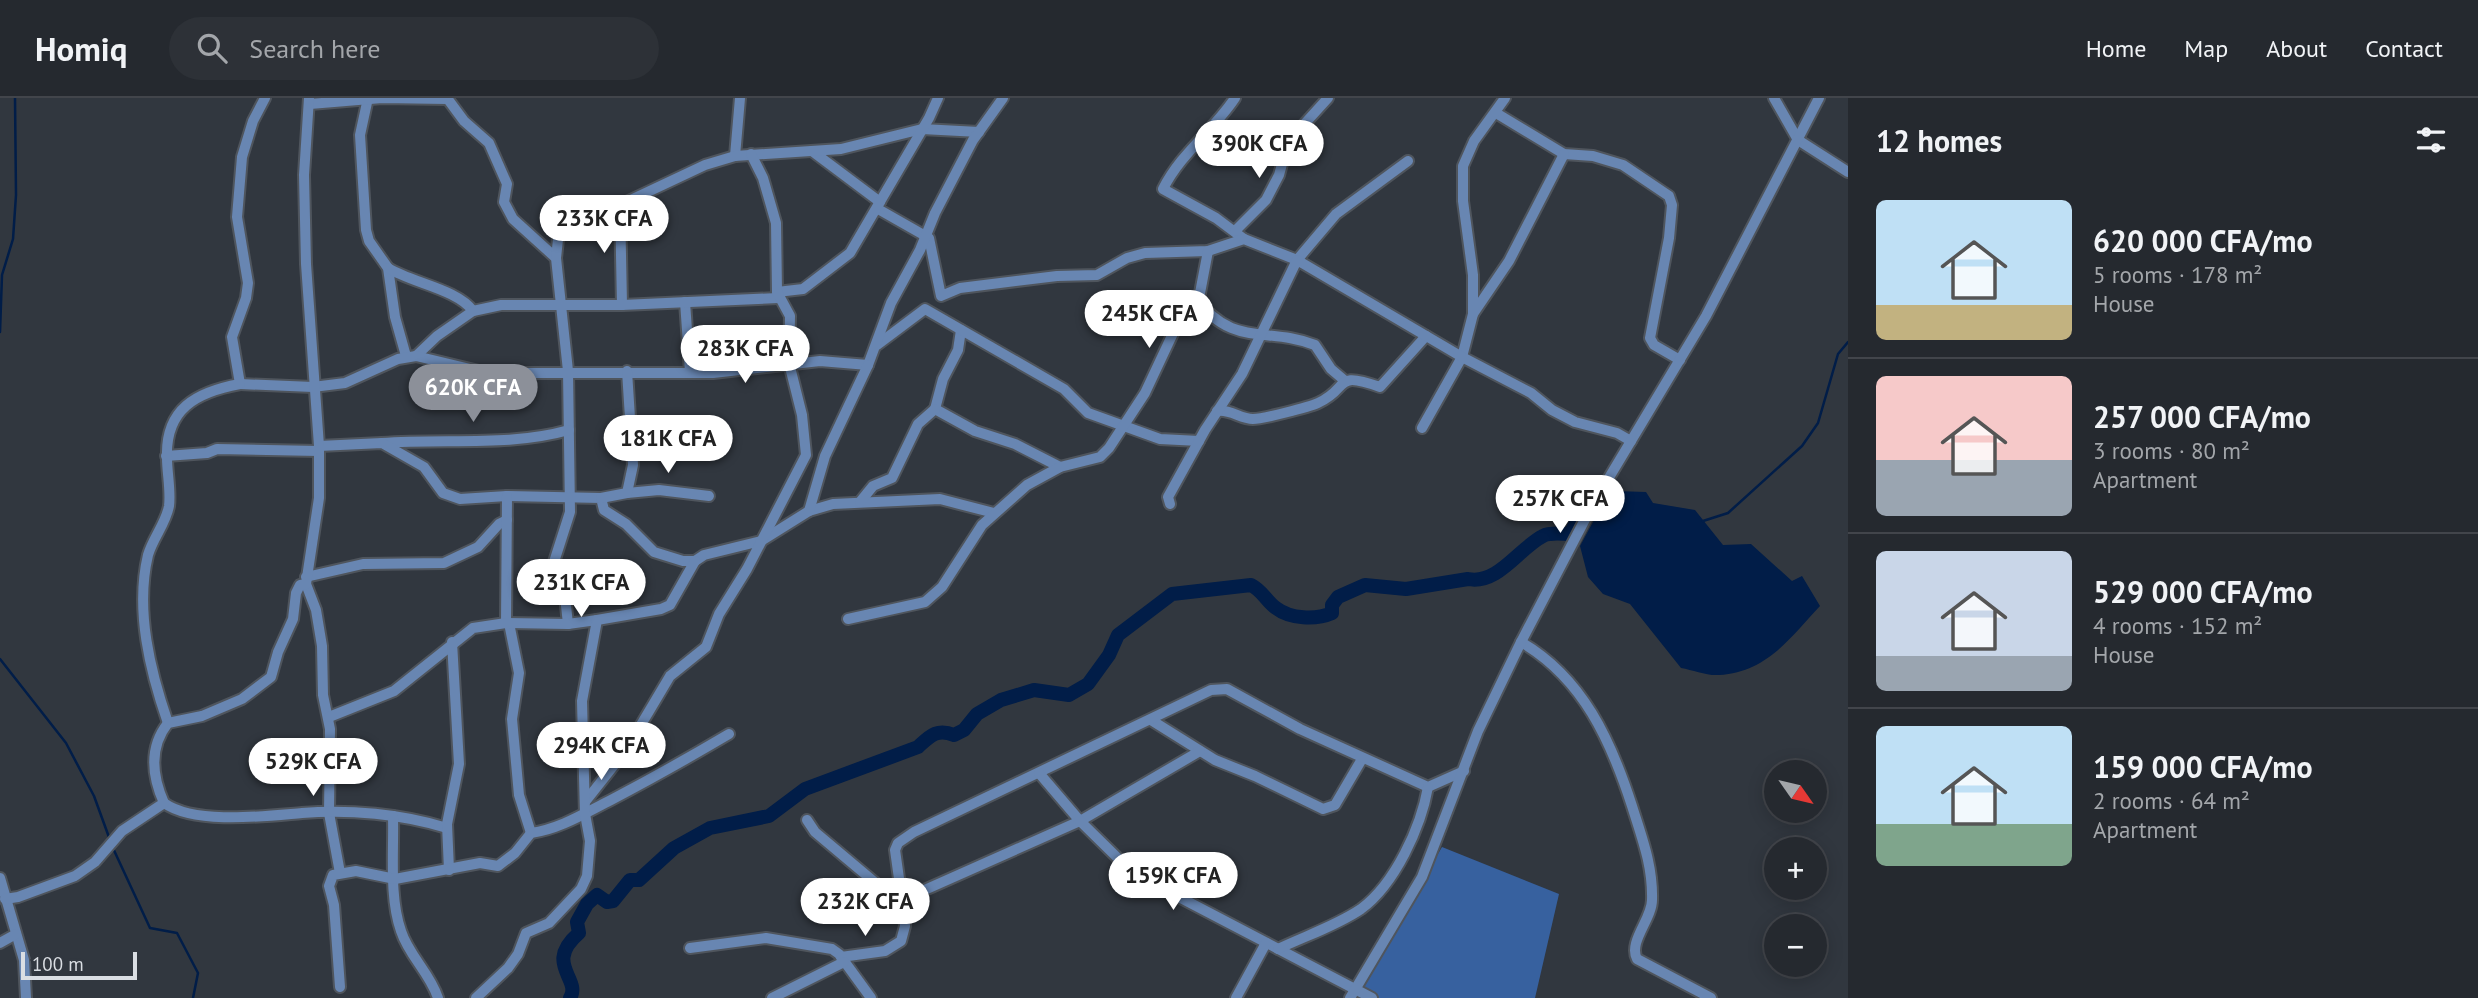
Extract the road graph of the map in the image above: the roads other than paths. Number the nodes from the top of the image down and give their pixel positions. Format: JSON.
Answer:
{"nodes":[{"id":1,"x":265,"y":98,"type":"edge"},
{"id":2,"x":447,"y":98,"type":"edge"},
{"id":3,"x":740,"y":98,"type":"edge"},
{"id":4,"x":938,"y":98,"type":"edge"},
{"id":5,"x":1003,"y":98,"type":"edge"},
{"id":6,"x":1235,"y":98,"type":"edge"},
{"id":7,"x":1328,"y":98,"type":"edge"},
{"id":8,"x":1505,"y":98,"type":"edge"},
{"id":9,"x":1774,"y":98,"type":"edge"},
{"id":10,"x":1819,"y":98,"type":"edge"},
{"id":11,"x":367,"y":99,"type":"edge"},
{"id":12,"x":309,"y":101,"type":"edge"},
{"id":13,"x":1496,"y":113,"type":"junction"},
{"id":14,"x":922,"y":129,"type":"junction"},
{"id":15,"x":979,"y":132,"type":"junction"},
{"id":16,"x":1798,"y":140,"type":"junction"},
{"id":17,"x":811,"y":151,"type":"junction"},
{"id":18,"x":751,"y":154,"type":"junction"},
{"id":19,"x":1564,"y":154,"type":"junction"},
{"id":20,"x":735,"y":156,"type":"junction"},
{"id":21,"x":1408,"y":162,"type":"dead end"},
{"id":22,"x":1848,"y":172,"type":"edge"},
{"id":23,"x":620,"y":205,"type":"junction"},
{"id":24,"x":879,"y":205,"type":"junction"},
{"id":25,"x":1235,"y":231,"type":"junction"},
{"id":26,"x":925,"y":236,"type":"junction"},
{"id":27,"x":1244,"y":239,"type":"junction"},
{"id":28,"x":1208,"y":251,"type":"junction"},
{"id":29,"x":556,"y":258,"type":"junction"},
{"id":30,"x":1297,"y":260,"type":"junction"},
{"id":31,"x":388,"y":268,"type":"junction"},
{"id":32,"x":778,"y":295,"type":"junction"},
{"id":33,"x":941,"y":296,"type":"junction"},
{"id":34,"x":1195,"y":297,"type":"junction"},
{"id":35,"x":685,"y":303,"type":"junction"},
{"id":36,"x":561,"y":305,"type":"junction"},
{"id":37,"x":622,"y":305,"type":"junction"},
{"id":38,"x":925,"y":309,"type":"junction"},
{"id":39,"x":473,"y":311,"type":"junction"},
{"id":40,"x":1473,"y":314,"type":"junction"},
{"id":41,"x":961,"y":330,"type":"junction"},
{"id":42,"x":1260,"y":336,"type":"junction"},
{"id":43,"x":1426,"y":336,"type":"junction"},
{"id":44,"x":877,"y":345,"type":"junction"},
{"id":45,"x":411,"y":356,"type":"junction"},
{"id":46,"x":1462,"y":356,"type":"junction"},
{"id":47,"x":1680,"y":360,"type":"junction"},
{"id":48,"x":789,"y":363,"type":"junction"},
{"id":49,"x":868,"y":365,"type":"junction"},
{"id":50,"x":568,"y":371,"type":"junction"},
{"id":51,"x":627,"y":371,"type":"junction"},
{"id":52,"x":690,"y":372,"type":"junction"},
{"id":53,"x":1344,"y":380,"type":"junction"},
{"id":54,"x":240,"y":384,"type":"junction"},
{"id":55,"x":313,"y":387,"type":"junction"},
{"id":56,"x":935,"y":409,"type":"junction"},
{"id":57,"x":1217,"y":411,"type":"junction"},
{"id":58,"x":1124,"y":424,"type":"junction"},
{"id":59,"x":1422,"y":428,"type":"dead end"},
{"id":60,"x":569,"y":430,"type":"junction"},
{"id":61,"x":1199,"y":441,"type":"junction"},
{"id":62,"x":1631,"y":442,"type":"junction"},
{"id":63,"x":382,"y":443,"type":"junction"},
{"id":64,"x":319,"y":449,"type":"junction"},
{"id":65,"x":166,"y":456,"type":"junction"},
{"id":66,"x":1060,"y":467,"type":"junction"},
{"id":67,"x":626,"y":493,"type":"junction"},
{"id":68,"x":507,"y":496,"type":"junction"},
{"id":69,"x":709,"y":496,"type":"dead end"},
{"id":70,"x":568,"y":498,"type":"junction"},
{"id":71,"x":601,"y":499,"type":"junction"},
{"id":72,"x":860,"y":502,"type":"junction"},
{"id":73,"x":1170,"y":504,"type":"dead end"},
{"id":74,"x":809,"y":511,"type":"junction"},
{"id":75,"x":994,"y":513,"type":"junction"},
{"id":76,"x":507,"y":520,"type":"junction"},
{"id":77,"x":761,"y":541,"type":"junction"},
{"id":78,"x":695,"y":561,"type":"junction"},
{"id":79,"x":306,"y":580,"type":"junction"},
{"id":80,"x":848,"y":619,"type":"dead end"},
{"id":81,"x":597,"y":620,"type":"junction"},
{"id":82,"x":508,"y":623,"type":"junction"},
{"id":83,"x":568,"y":624,"type":"junction"},
{"id":84,"x":452,"y":642,"type":"junction"},
{"id":85,"x":1521,"y":642,"type":"junction"},
{"id":86,"x":329,"y":717,"type":"junction"},
{"id":87,"x":1151,"y":720,"type":"junction"},
{"id":88,"x":168,"y":723,"type":"junction"},
{"id":89,"x":729,"y":734,"type":"dead end"},
{"id":90,"x":1200,"y":751,"type":"junction"},
{"id":91,"x":1362,"y":759,"type":"junction"},
{"id":92,"x":1464,"y":771,"type":"junction"},
{"id":93,"x":1039,"y":773,"type":"junction"},
{"id":94,"x":1428,"y":787,"type":"junction"},
{"id":95,"x":164,"y":803,"type":"junction"},
{"id":96,"x":585,"y":808,"type":"junction"},
{"id":97,"x":328,"y":813,"type":"junction"},
{"id":98,"x":393,"y":816,"type":"junction"},
{"id":99,"x":807,"y":820,"type":"dead end"},
{"id":100,"x":1080,"y":821,"type":"junction"},
{"id":101,"x":447,"y":828,"type":"junction"},
{"id":102,"x":531,"y":833,"type":"junction"},
{"id":103,"x":449,"y":870,"type":"junction"},
{"id":104,"x":340,"y":873,"type":"junction"},
{"id":105,"x":0,"y":878,"type":"edge"},
{"id":106,"x":395,"y":879,"type":"junction"},
{"id":107,"x":902,"y":903,"type":"junction"},
{"id":108,"x":5,"y":905,"type":"edge"},
{"id":109,"x":16,"y":933,"type":"junction"},
{"id":110,"x":0,"y":943,"type":"edge"},
{"id":111,"x":1266,"y":943,"type":"junction"},
{"id":112,"x":690,"y":947,"type":"dead end"},
{"id":113,"x":1278,"y":949,"type":"junction"},
{"id":114,"x":843,"y":960,"type":"junction"},
{"id":115,"x":340,"y":987,"type":"dead end"},
{"id":116,"x":790,"y":994,"type":"edge"},
{"id":117,"x":1353,"y":994,"type":"edge"},
{"id":118,"x":26,"y":998,"type":"edge"},
{"id":119,"x":438,"y":998,"type":"edge"},
{"id":120,"x":476,"y":998,"type":"edge"},
{"id":121,"x":772,"y":998,"type":"edge"},
{"id":122,"x":872,"y":998,"type":"edge"},
{"id":123,"x":1236,"y":998,"type":"edge"},
{"id":124,"x":1372,"y":998,"type":"edge"},
{"id":125,"x":1711,"y":998,"type":"edge"}],
"edges":[{"from":1,"to":54,"type":"street"},
{"from":2,"to":11,"type":"street"},
{"from":2,"to":29,"type":"street"},
{"from":3,"to":20,"type":"street"},
{"from":4,"to":14,"type":"street"},
{"from":5,"to":15,"type":"street"},
{"from":6,"to":25,"type":"street"},
{"from":7,"to":25,"type":"street"},
{"from":8,"to":13,"type":"street"},
{"from":9,"to":16,"type":"street"},
{"from":10,"to":16,"type":"street"},
{"from":11,"to":12,"type":"street"},
{"from":11,"to":31,"type":"street"},
{"from":12,"to":55,"type":"street"},
{"from":13,"to":19,"type":"street"},
{"from":13,"to":40,"type":"street"},
{"from":14,"to":15,"type":"street"},
{"from":14,"to":17,"type":"street"},
{"from":14,"to":24,"type":"street"},
{"from":15,"to":26,"type":"street"},
{"from":16,"to":22,"type":"street"},
{"from":16,"to":47,"type":"street"},
{"from":17,"to":18,"type":"street"},
{"from":17,"to":24,"type":"street"},
{"from":18,"to":20,"type":"street"},
{"from":18,"to":32,"type":"street"},
{"from":19,"to":40,"type":"street"},
{"from":19,"to":47,"type":"street"},
{"from":20,"to":23,"type":"street"},
{"from":21,"to":30,"type":"street"},
{"from":23,"to":29,"type":"street"},
{"from":23,"to":37,"type":"street"},
{"from":24,"to":26,"type":"street"},
{"from":24,"to":32,"type":"street"},
{"from":25,"to":27,"type":"street"},
{"from":26,"to":33,"type":"street"},
{"from":26,"to":44,"type":"street"},
{"from":27,"to":28,"type":"street"},
{"from":27,"to":30,"type":"street"},
{"from":28,"to":33,"type":"street"},
{"from":28,"to":34,"type":"street"},
{"from":29,"to":36,"type":"street"},
{"from":30,"to":42,"type":"street"},
{"from":30,"to":43,"type":"street"},
{"from":31,"to":39,"type":"street"},
{"from":31,"to":45,"type":"street"},
{"from":32,"to":35,"type":"street"},
{"from":32,"to":48,"type":"street"},
{"from":33,"to":38,"type":"street"},
{"from":34,"to":42,"type":"street"},
{"from":34,"to":58,"type":"street"},
{"from":35,"to":37,"type":"street"},
{"from":35,"to":52,"type":"street"},
{"from":36,"to":37,"type":"street"},
{"from":36,"to":39,"type":"street"},
{"from":36,"to":50,"type":"street"},
{"from":38,"to":41,"type":"street"},
{"from":38,"to":44,"type":"street"},
{"from":39,"to":45,"type":"street"},
{"from":40,"to":46,"type":"street"},
{"from":41,"to":56,"type":"street"},
{"from":41,"to":58,"type":"street"},
{"from":42,"to":53,"type":"street"},
{"from":42,"to":57,"type":"street"},
{"from":43,"to":46,"type":"street"},
{"from":43,"to":53,"type":"street"},
{"from":44,"to":49,"type":"street"},
{"from":45,"to":50,"type":"street"},
{"from":45,"to":55,"type":"street"},
{"from":46,"to":59,"type":"street"},
{"from":46,"to":62,"type":"street"},
{"from":47,"to":62,"type":"street"},
{"from":48,"to":49,"type":"street"},
{"from":48,"to":52,"type":"street"},
{"from":48,"to":77,"type":"street"},
{"from":49,"to":74,"type":"street"},
{"from":50,"to":51,"type":"street"},
{"from":50,"to":60,"type":"street"},
{"from":51,"to":52,"type":"street"},
{"from":51,"to":67,"type":"street"},
{"from":53,"to":57,"type":"street"},
{"from":54,"to":55,"type":"street"},
{"from":54,"to":65,"type":"street"},
{"from":55,"to":64,"type":"street"},
{"from":56,"to":66,"type":"street"},
{"from":56,"to":72,"type":"street"},
{"from":57,"to":61,"type":"street"},
{"from":58,"to":61,"type":"street"},
{"from":58,"to":66,"type":"street"},
{"from":60,"to":63,"type":"street"},
{"from":60,"to":70,"type":"street"},
{"from":61,"to":73,"type":"street"},
{"from":62,"to":85,"type":"street"},
{"from":63,"to":64,"type":"street"},
{"from":63,"to":68,"type":"street"},
{"from":64,"to":65,"type":"street"},
{"from":64,"to":79,"type":"street"},
{"from":65,"to":88,"type":"street"},
{"from":66,"to":75,"type":"street"},
{"from":67,"to":69,"type":"street"},
{"from":67,"to":71,"type":"street"},
{"from":68,"to":70,"type":"street"},
{"from":68,"to":76,"type":"street"},
{"from":70,"to":71,"type":"street"},
{"from":70,"to":83,"type":"street"},
{"from":71,"to":78,"type":"street"},
{"from":72,"to":74,"type":"street"},
{"from":72,"to":75,"type":"street"},
{"from":74,"to":77,"type":"street"},
{"from":75,"to":80,"type":"street"},
{"from":76,"to":79,"type":"street"},
{"from":76,"to":82,"type":"street"},
{"from":77,"to":78,"type":"street"},
{"from":77,"to":96,"type":"street"},
{"from":78,"to":81,"type":"street"},
{"from":79,"to":86,"type":"street"},
{"from":79,"to":88,"type":"street"},
{"from":81,"to":83,"type":"street"},
{"from":81,"to":96,"type":"street"},
{"from":82,"to":83,"type":"street"},
{"from":82,"to":84,"type":"street"},
{"from":82,"to":102,"type":"street"},
{"from":84,"to":86,"type":"street"},
{"from":84,"to":101,"type":"street"},
{"from":85,"to":92,"type":"street"},
{"from":85,"to":125,"type":"street"},
{"from":86,"to":97,"type":"street"},
{"from":87,"to":90,"type":"street"},
{"from":87,"to":91,"type":"street"},
{"from":87,"to":93,"type":"street"},
{"from":88,"to":95,"type":"street"},
{"from":89,"to":96,"type":"street"},
{"from":90,"to":91,"type":"street"},
{"from":90,"to":100,"type":"street"},
{"from":91,"to":94,"type":"street"},
{"from":92,"to":94,"type":"street"},
{"from":92,"to":117,"type":"street"},
{"from":93,"to":100,"type":"street"},
{"from":93,"to":107,"type":"street"},
{"from":94,"to":113,"type":"street"},
{"from":95,"to":97,"type":"street"},
{"from":95,"to":108,"type":"street"},
{"from":96,"to":102,"type":"street"},
{"from":96,"to":120,"type":"street"},
{"from":97,"to":98,"type":"street"},
{"from":97,"to":104,"type":"street"},
{"from":98,"to":101,"type":"street"},
{"from":98,"to":106,"type":"street"},
{"from":99,"to":107,"type":"street"},
{"from":100,"to":107,"type":"street"},
{"from":100,"to":111,"type":"street"},
{"from":101,"to":103,"type":"street"},
{"from":102,"to":103,"type":"street"},
{"from":103,"to":106,"type":"street"},
{"from":104,"to":106,"type":"street"},
{"from":104,"to":115,"type":"street"},
{"from":105,"to":108,"type":"street"},
{"from":106,"to":119,"type":"street"},
{"from":107,"to":114,"type":"street"},
{"from":108,"to":109,"type":"street"},
{"from":109,"to":110,"type":"street"},
{"from":109,"to":118,"type":"street"},
{"from":111,"to":113,"type":"street"},
{"from":111,"to":123,"type":"street"},
{"from":112,"to":114,"type":"street"},
{"from":113,"to":117,"type":"street"},
{"from":114,"to":116,"type":"street"},
{"from":114,"to":122,"type":"street"},
{"from":116,"to":121,"type":"street"},
{"from":117,"to":124,"type":"street"}]}
